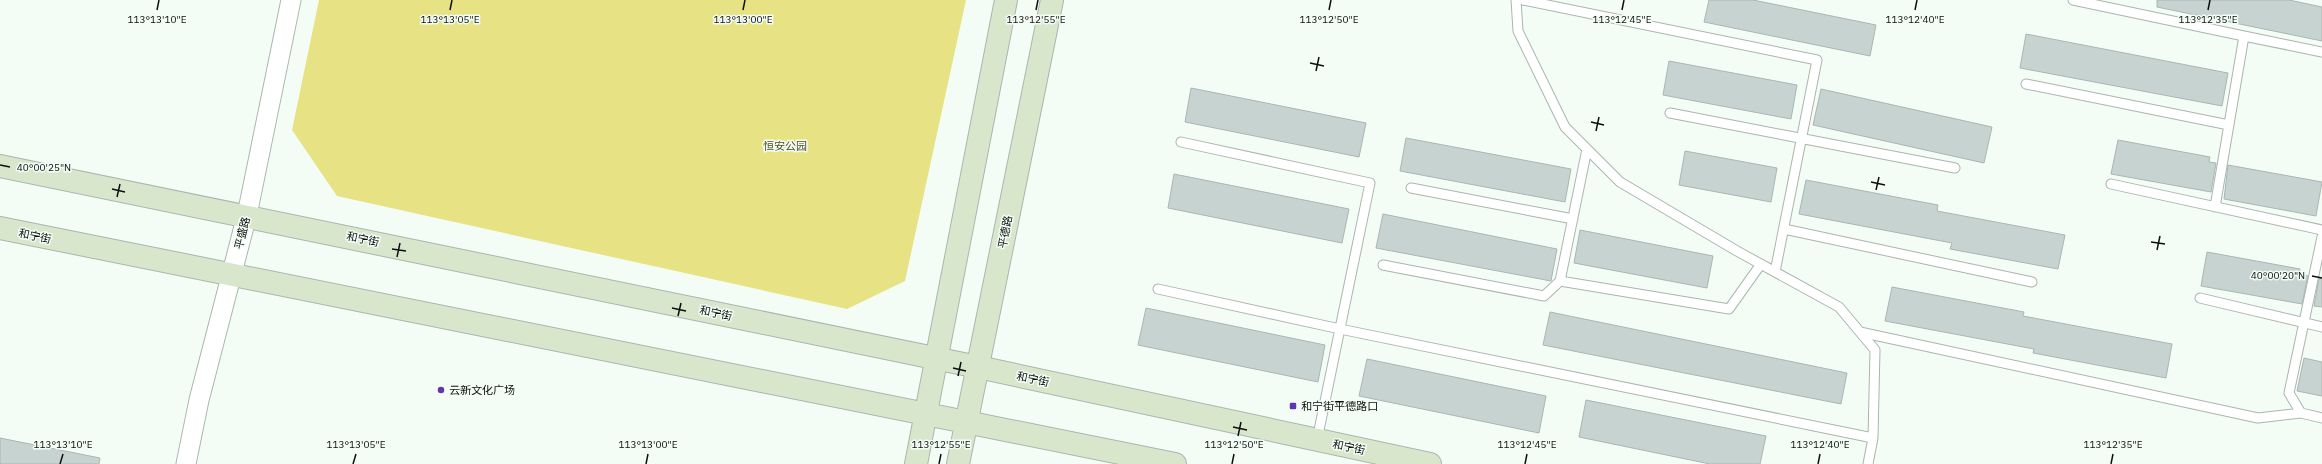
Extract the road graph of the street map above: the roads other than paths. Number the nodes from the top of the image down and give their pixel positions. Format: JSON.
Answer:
{"nodes":[{"id":1,"x":291,"y":0,"type":"edge"},
{"id":2,"x":1006,"y":0,"type":"edge"},
{"id":3,"x":1052,"y":0,"type":"edge"},
{"id":4,"x":1516,"y":0,"type":"edge"},
{"id":5,"x":1523,"y":0,"type":"edge"},
{"id":6,"x":2073,"y":0,"type":"edge"},
{"id":7,"x":2244,"y":36,"type":"junction"},
{"id":8,"x":2322,"y":52,"type":"edge"},
{"id":9,"x":2026,"y":84,"type":"dead end"},
{"id":10,"x":1670,"y":114,"type":"dead end"},
{"id":11,"x":2229,"y":125,"type":"junction"},
{"id":12,"x":1802,"y":137,"type":"junction"},
{"id":13,"x":1181,"y":142,"type":"dead end"},
{"id":14,"x":1587,"y":149,"type":"junction"},
{"id":15,"x":0,"y":166,"type":"edge"},
{"id":16,"x":1955,"y":168,"type":"dead end"},
{"id":17,"x":2111,"y":184,"type":"dead end"},
{"id":18,"x":1412,"y":188,"type":"dead end"},
{"id":19,"x":2215,"y":207,"type":"junction"},
{"id":20,"x":247,"y":215,"type":"junction"},
{"id":21,"x":1573,"y":219,"type":"junction"},
{"id":22,"x":0,"y":228,"type":"edge"},
{"id":23,"x":1784,"y":229,"type":"junction"},
{"id":24,"x":2322,"y":230,"type":"edge"},
{"id":25,"x":2322,"y":237,"type":"edge"},
{"id":26,"x":1761,"y":264,"type":"junction"},
{"id":27,"x":1383,"y":265,"type":"dead end"},
{"id":28,"x":1775,"y":272,"type":"junction"},
{"id":29,"x":231,"y":276,"type":"junction"},
{"id":30,"x":1560,"y":281,"type":"junction"},
{"id":31,"x":2032,"y":282,"type":"dead end"},
{"id":32,"x":1158,"y":289,"type":"dead end"},
{"id":33,"x":2200,"y":298,"type":"dead end"},
{"id":34,"x":2304,"y":323,"type":"junction"},
{"id":35,"x":2322,"y":327,"type":"edge"},
{"id":36,"x":1340,"y":329,"type":"junction"},
{"id":37,"x":1860,"y":332,"type":"junction"},
{"id":38,"x":936,"y":358,"type":"junction"},
{"id":39,"x":978,"y":367,"type":"junction"},
{"id":40,"x":927,"y":413,"type":"junction"},
{"id":41,"x":2300,"y":413,"type":"junction"},
{"id":42,"x":2322,"y":418,"type":"edge"},
{"id":43,"x":967,"y":421,"type":"junction"},
{"id":44,"x":1873,"y":438,"type":"junction"},
{"id":45,"x":1317,"y":440,"type":"junction"},
{"id":46,"x":186,"y":464,"type":"edge"},
{"id":47,"x":916,"y":464,"type":"edge"},
{"id":48,"x":958,"y":464,"type":"edge"},
{"id":49,"x":1175,"y":464,"type":"edge"},
{"id":50,"x":1430,"y":464,"type":"edge"},
{"id":51,"x":1868,"y":464,"type":"edge"}],
"edges":[{"from":1,"to":20,"type":"street","name":"平盛路"},
{"from":2,"to":38,"type":"main road"},
{"from":3,"to":39,"type":"main road","name":"平德路"},
{"from":4,"to":14,"type":"lane"},
{"from":5,"to":12,"type":"lane"},
{"from":6,"to":7,"type":"lane"},
{"from":7,"to":8,"type":"lane"},
{"from":7,"to":11,"type":"lane"},
{"from":9,"to":11,"type":"lane"},
{"from":10,"to":12,"type":"lane"},
{"from":11,"to":19,"type":"lane"},
{"from":12,"to":16,"type":"lane"},
{"from":12,"to":23,"type":"lane"},
{"from":13,"to":36,"type":"lane"},
{"from":14,"to":21,"type":"lane"},
{"from":14,"to":26,"type":"lane"},
{"from":15,"to":20,"type":"main road","name":"和宁街"},
{"from":17,"to":19,"type":"lane"},
{"from":18,"to":21,"type":"lane"},
{"from":19,"to":24,"type":"lane"},
{"from":20,"to":29,"type":"street","name":"平盛路"},
{"from":20,"to":38,"type":"main road","name":"和宁街"},
{"from":21,"to":30,"type":"lane"},
{"from":22,"to":29,"type":"main road","name":"和宁街"},
{"from":23,"to":28,"type":"lane"},
{"from":23,"to":31,"type":"lane"},
{"from":25,"to":34,"type":"lane"},
{"from":26,"to":28,"type":"lane"},
{"from":26,"to":30,"type":"lane"},
{"from":27,"to":30,"type":"lane"},
{"from":28,"to":37,"type":"lane"},
{"from":29,"to":40,"type":"main road","name":"和宁街"},
{"from":29,"to":46,"type":"street","name":"平盛路"},
{"from":32,"to":36,"type":"lane"},
{"from":33,"to":34,"type":"lane"},
{"from":34,"to":35,"type":"lane"},
{"from":34,"to":41,"type":"lane"},
{"from":36,"to":44,"type":"lane"},
{"from":36,"to":45,"type":"lane"},
{"from":37,"to":41,"type":"lane"},
{"from":37,"to":44,"type":"lane"},
{"from":38,"to":39,"type":"main road","name":"和宁街"},
{"from":38,"to":40,"type":"main road"},
{"from":39,"to":43,"type":"main road","name":"平德路"},
{"from":39,"to":45,"type":"main road","name":"和宁街"},
{"from":40,"to":43,"type":"main road","name":"和宁街"},
{"from":40,"to":47,"type":"main road"},
{"from":41,"to":42,"type":"lane"},
{"from":43,"to":48,"type":"main road","name":"平德路"},
{"from":43,"to":49,"type":"main road","name":"和宁街"},
{"from":44,"to":51,"type":"lane"},
{"from":45,"to":50,"type":"main road","name":"和宁街"}]}
